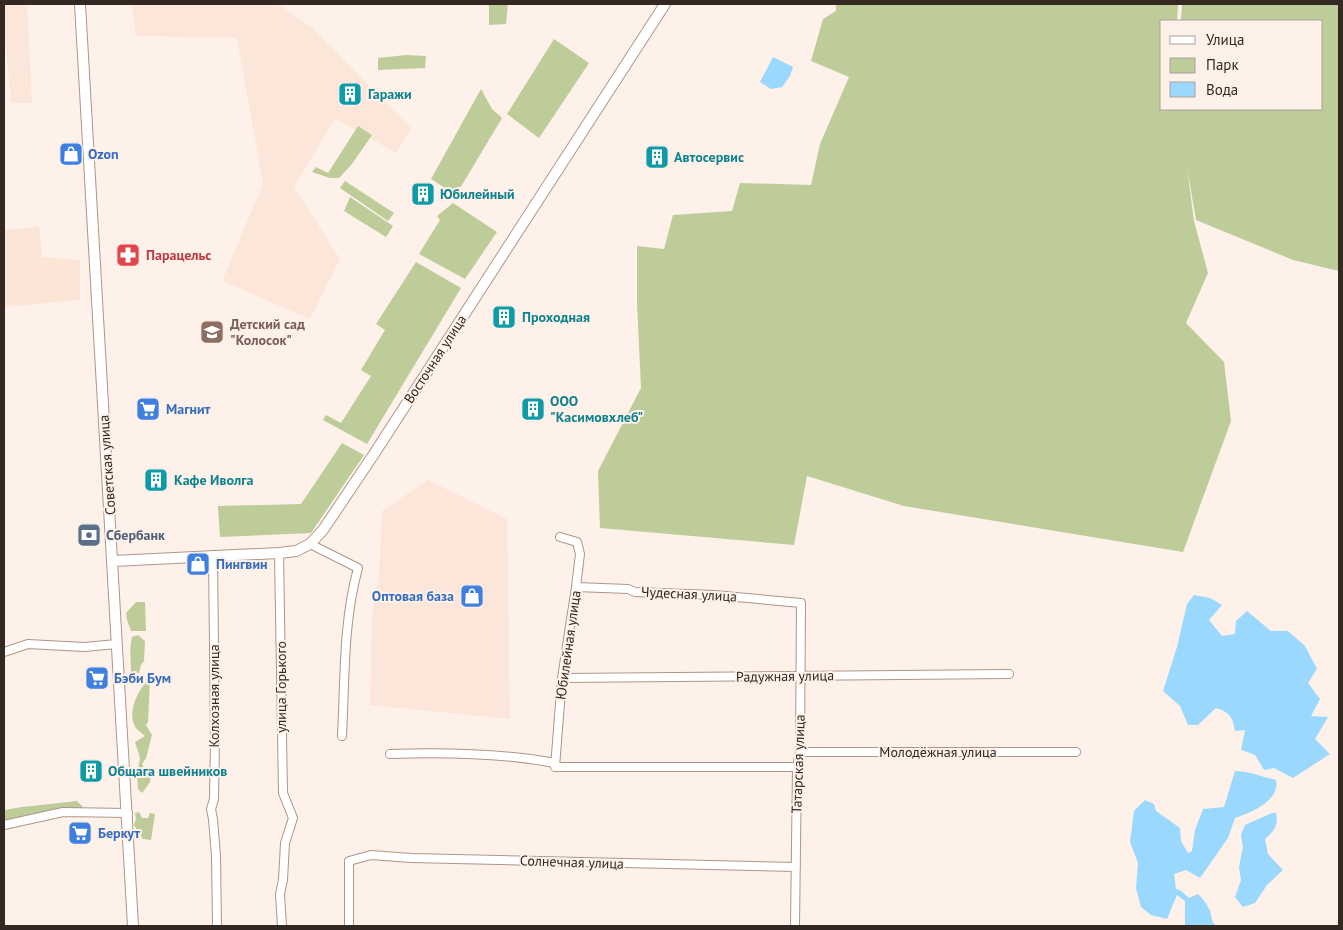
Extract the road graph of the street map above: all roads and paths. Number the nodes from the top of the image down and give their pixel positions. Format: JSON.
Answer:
{"nodes":[{"id":1,"x":80,"y":4,"type":"edge"},
{"id":2,"x":665,"y":4,"type":"edge"},
{"id":3,"x":560,"y":536,"type":"dead end"},
{"id":4,"x":310,"y":544,"type":"junction"},
{"id":5,"x":279,"y":553,"type":"junction"},
{"id":6,"x":213,"y":555,"type":"junction"},
{"id":7,"x":113,"y":561,"type":"junction"},
{"id":8,"x":576,"y":587,"type":"junction"},
{"id":9,"x":801,"y":602,"type":"joint"},
{"id":10,"x":117,"y":644,"type":"junction"},
{"id":11,"x":4,"y":652,"type":"edge"},
{"id":12,"x":1009,"y":674,"type":"dead end"},
{"id":13,"x":801,"y":676,"type":"junction"},
{"id":14,"x":562,"y":678,"type":"junction"},
{"id":15,"x":342,"y":736,"type":"dead end"},
{"id":16,"x":800,"y":752,"type":"junction"},
{"id":17,"x":1076,"y":752,"type":"dead end"},
{"id":18,"x":390,"y":754,"type":"dead end"},
{"id":19,"x":555,"y":765,"type":"junction"},
{"id":20,"x":797,"y":767,"type":"junction"},
{"id":21,"x":128,"y":813,"type":"junction"},
{"id":22,"x":4,"y":825,"type":"edge"},
{"id":23,"x":796,"y":867,"type":"junction"},
{"id":24,"x":133,"y":926,"type":"edge"},
{"id":25,"x":217,"y":926,"type":"edge"},
{"id":26,"x":282,"y":926,"type":"edge"},
{"id":27,"x":349,"y":926,"type":"edge"},
{"id":28,"x":795,"y":926,"type":"edge"}],
"edges":[{"from":1,"to":7,"type":"main road","name":"Советская улица"},
{"from":2,"to":4,"type":"main road","name":"Восточная улица"},
{"from":3,"to":8,"type":"street","name":"Юбилейная улица"},
{"from":4,"to":5,"type":"main road"},
{"from":4,"to":15,"type":"street"},
{"from":5,"to":6,"type":"main road"},
{"from":5,"to":26,"type":"street","name":"улица Горького"},
{"from":6,"to":7,"type":"main road"},
{"from":6,"to":25,"type":"street","name":"Колхозная улица"},
{"from":7,"to":10,"type":"main road","name":"Советская улица"},
{"from":8,"to":9,"type":"street","name":"Чудесная улица"},
{"from":8,"to":14,"type":"street","name":"Юбилейная улица"},
{"from":9,"to":13,"type":"street","name":"Татарская улица"},
{"from":10,"to":11,"type":"street"},
{"from":10,"to":21,"type":"main road","name":"Советская улица"},
{"from":12,"to":13,"type":"street","name":"Радужная улица"},
{"from":13,"to":14,"type":"street","name":"Радужная улица"},
{"from":13,"to":16,"type":"street","name":"Татарская улица"},
{"from":14,"to":19,"type":"street","name":"Юбилейная улица"},
{"from":16,"to":17,"type":"street","name":"Молодёжная улица"},
{"from":16,"to":20,"type":"street","name":"Татарская улица"},
{"from":18,"to":19,"type":"street"},
{"from":19,"to":20,"type":"street"},
{"from":20,"to":23,"type":"street","name":"Татарская улица"},
{"from":21,"to":22,"type":"street"},
{"from":21,"to":24,"type":"main road","name":"Советская улица"},
{"from":23,"to":27,"type":"street","name":"Солнечная улица"},
{"from":23,"to":28,"type":"street","name":"Татарская улица"}]}
